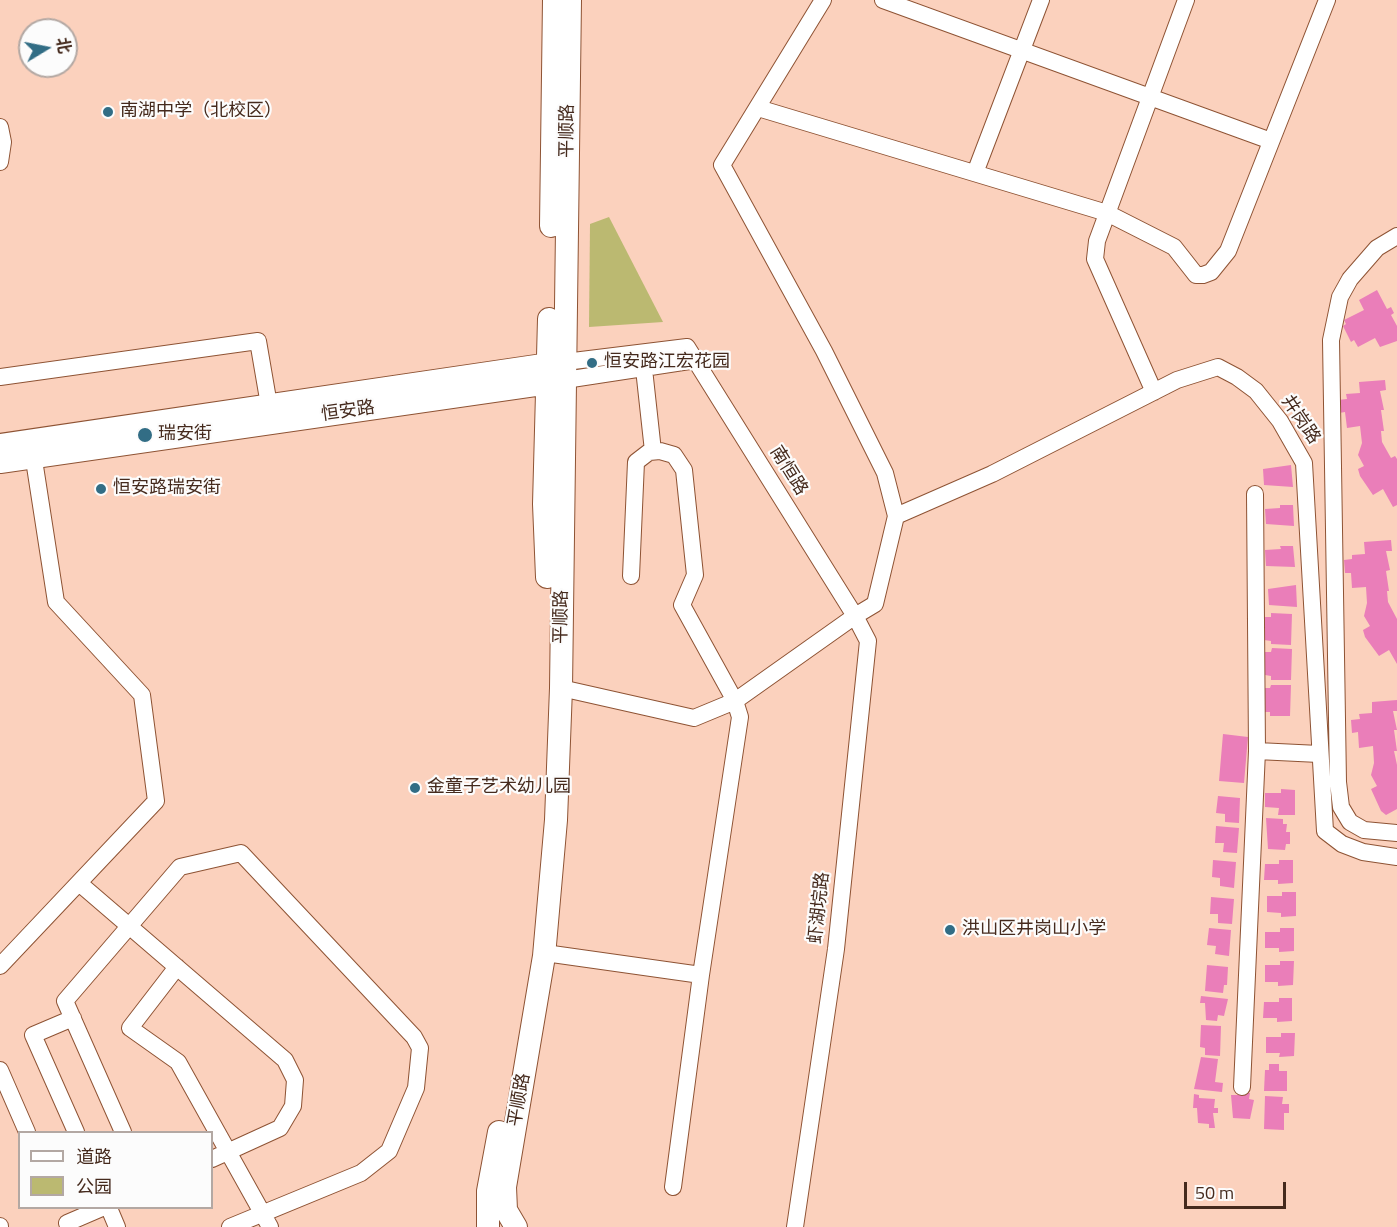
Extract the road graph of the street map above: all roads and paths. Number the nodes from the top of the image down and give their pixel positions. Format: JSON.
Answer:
{"nodes":[{"id":1,"x":554,"y":0,"type":"edge"},
{"id":2,"x":570,"y":0,"type":"edge"},
{"id":3,"x":823,"y":0,"type":"edge"},
{"id":4,"x":884,"y":0,"type":"edge"},
{"id":5,"x":1041,"y":0,"type":"edge"},
{"id":6,"x":1186,"y":0,"type":"edge"},
{"id":7,"x":1327,"y":0,"type":"edge"},
{"id":8,"x":1022,"y":49,"type":"junction"},
{"id":9,"x":1150,"y":96,"type":"junction"},
{"id":10,"x":758,"y":108,"type":"junction"},
{"id":11,"x":0,"y":127,"type":"edge"},
{"id":12,"x":1271,"y":141,"type":"junction"},
{"id":13,"x":0,"y":162,"type":"edge"},
{"id":14,"x":975,"y":173,"type":"junction"},
{"id":15,"x":1107,"y":213,"type":"junction"},
{"id":16,"x":1397,"y":236,"type":"edge"},
{"id":17,"x":692,"y":354,"type":"junction"},
{"id":18,"x":644,"y":369,"type":"junction"},
{"id":19,"x":557,"y":372,"type":"junction"},
{"id":20,"x":0,"y":376,"type":"edge"},
{"id":21,"x":1154,"y":392,"type":"junction"},
{"id":22,"x":269,"y":405,"type":"junction"},
{"id":23,"x":0,"y":445,"type":"edge"},
{"id":24,"x":32,"y":449,"type":"junction"},
{"id":25,"x":654,"y":451,"type":"junction"},
{"id":26,"x":0,"y":462,"type":"edge"},
{"id":27,"x":1255,"y":494,"type":"dead end"},
{"id":28,"x":896,"y":516,"type":"junction"},
{"id":29,"x":632,"y":576,"type":"dead end"},
{"id":30,"x":855,"y":616,"type":"junction"},
{"id":31,"x":561,"y":688,"type":"junction"},
{"id":32,"x":735,"y":701,"type":"junction"},
{"id":33,"x":1257,"y":751,"type":"junction"},
{"id":34,"x":1319,"y":754,"type":"junction"},
{"id":35,"x":1397,"y":833,"type":"edge"},
{"id":36,"x":1397,"y":857,"type":"edge"},
{"id":37,"x":79,"y":882,"type":"junction"},
{"id":38,"x":129,"y":926,"type":"junction"},
{"id":39,"x":545,"y":953,"type":"junction"},
{"id":40,"x":0,"y":966,"type":"edge"},
{"id":41,"x":177,"y":967,"type":"junction"},
{"id":42,"x":701,"y":975,"type":"junction"},
{"id":43,"x":73,"y":1018,"type":"junction"},
{"id":44,"x":0,"y":1070,"type":"edge"},
{"id":45,"x":1242,"y":1087,"type":"dead end"},
{"id":46,"x":27,"y":1131,"type":"edge"},
{"id":47,"x":76,"y":1131,"type":"edge"},
{"id":48,"x":123,"y":1131,"type":"edge"},
{"id":49,"x":228,"y":1151,"type":"junction"},
{"id":50,"x":213,"y":1158,"type":"edge"},
{"id":51,"x":673,"y":1187,"type":"dead end"},
{"id":52,"x":488,"y":1191,"type":"junction"},
{"id":53,"x":60,"y":1209,"type":"edge"},
{"id":54,"x":100,"y":1209,"type":"edge"},
{"id":55,"x":109,"y":1209,"type":"edge"},
{"id":56,"x":266,"y":1220,"type":"edge"},
{"id":57,"x":68,"y":1225,"type":"edge"},
{"id":58,"x":117,"y":1227,"type":"edge"},
{"id":59,"x":230,"y":1227,"type":"edge"},
{"id":60,"x":472,"y":1227,"type":"edge"},
{"id":61,"x":488,"y":1227,"type":"edge"},
{"id":62,"x":516,"y":1227,"type":"edge"},
{"id":63,"x":795,"y":1227,"type":"edge"}],
"edges":[{"from":1,"to":19,"type":"main road","name":"平顺路"},
{"from":2,"to":19,"type":"main road","name":"平顺路"},
{"from":3,"to":10,"type":"street"},
{"from":4,"to":8,"type":"street"},
{"from":5,"to":8,"type":"street"},
{"from":6,"to":9,"type":"street"},
{"from":7,"to":12,"type":"street"},
{"from":8,"to":9,"type":"street"},
{"from":8,"to":14,"type":"street"},
{"from":9,"to":12,"type":"street"},
{"from":9,"to":15,"type":"street"},
{"from":10,"to":14,"type":"street"},
{"from":10,"to":28,"type":"street"},
{"from":11,"to":13,"type":"street"},
{"from":12,"to":15,"type":"street"},
{"from":14,"to":15,"type":"street"},
{"from":15,"to":21,"type":"street"},
{"from":16,"to":35,"type":"street"},
{"from":17,"to":18,"type":"street","name":"恒安路"},
{"from":17,"to":19,"type":"street","name":"恒安路"},
{"from":17,"to":30,"type":"street","name":"南恒路"},
{"from":18,"to":19,"type":"street","name":"恒安路"},
{"from":18,"to":25,"type":"street"},
{"from":19,"to":22,"type":"main road","name":"恒安路"},
{"from":19,"to":24,"type":"main road","name":"恒安路"},
{"from":19,"to":31,"type":"main road","name":"平顺路"},
{"from":19,"to":52,"type":"main road","name":"平顺路"},
{"from":20,"to":22,"type":"street"},
{"from":21,"to":28,"type":"street","name":"井岗路"},
{"from":21,"to":34,"type":"street","name":"井岗路"},
{"from":22,"to":24,"type":"main road","name":"恒安路"},
{"from":23,"to":24,"type":"main road","name":"恒安路"},
{"from":24,"to":26,"type":"main road","name":"恒安路"},
{"from":24,"to":37,"type":"street"},
{"from":25,"to":29,"type":"street"},
{"from":25,"to":32,"type":"street"},
{"from":27,"to":33,"type":"street"},
{"from":28,"to":30,"type":"street"},
{"from":30,"to":32,"type":"street"},
{"from":30,"to":63,"type":"street","name":"虾湖垸路"},
{"from":31,"to":32,"type":"street"},
{"from":31,"to":39,"type":"main road","name":"平顺路"},
{"from":32,"to":42,"type":"street"},
{"from":33,"to":34,"type":"street"},
{"from":33,"to":45,"type":"street"},
{"from":34,"to":36,"type":"street","name":"井岗路"},
{"from":37,"to":38,"type":"street"},
{"from":37,"to":40,"type":"street"},
{"from":38,"to":41,"type":"street"},
{"from":38,"to":43,"type":"street"},
{"from":38,"to":56,"type":"street"},
{"from":39,"to":42,"type":"street"},
{"from":39,"to":62,"type":"main road","name":"平顺路"},
{"from":41,"to":49,"type":"street"},
{"from":41,"to":49,"type":"street"},
{"from":42,"to":51,"type":"street"},
{"from":43,"to":47,"type":"street"},
{"from":43,"to":48,"type":"street"},
{"from":44,"to":46,"type":"street"},
{"from":49,"to":50,"type":"street"},
{"from":49,"to":56,"type":"street"},
{"from":52,"to":60,"type":"main road"},
{"from":52,"to":61,"type":"main road","name":"平顺路"},
{"from":53,"to":57,"type":"street"},
{"from":54,"to":57,"type":"street"},
{"from":55,"to":58,"type":"street"},
{"from":56,"to":59,"type":"street"}]}
